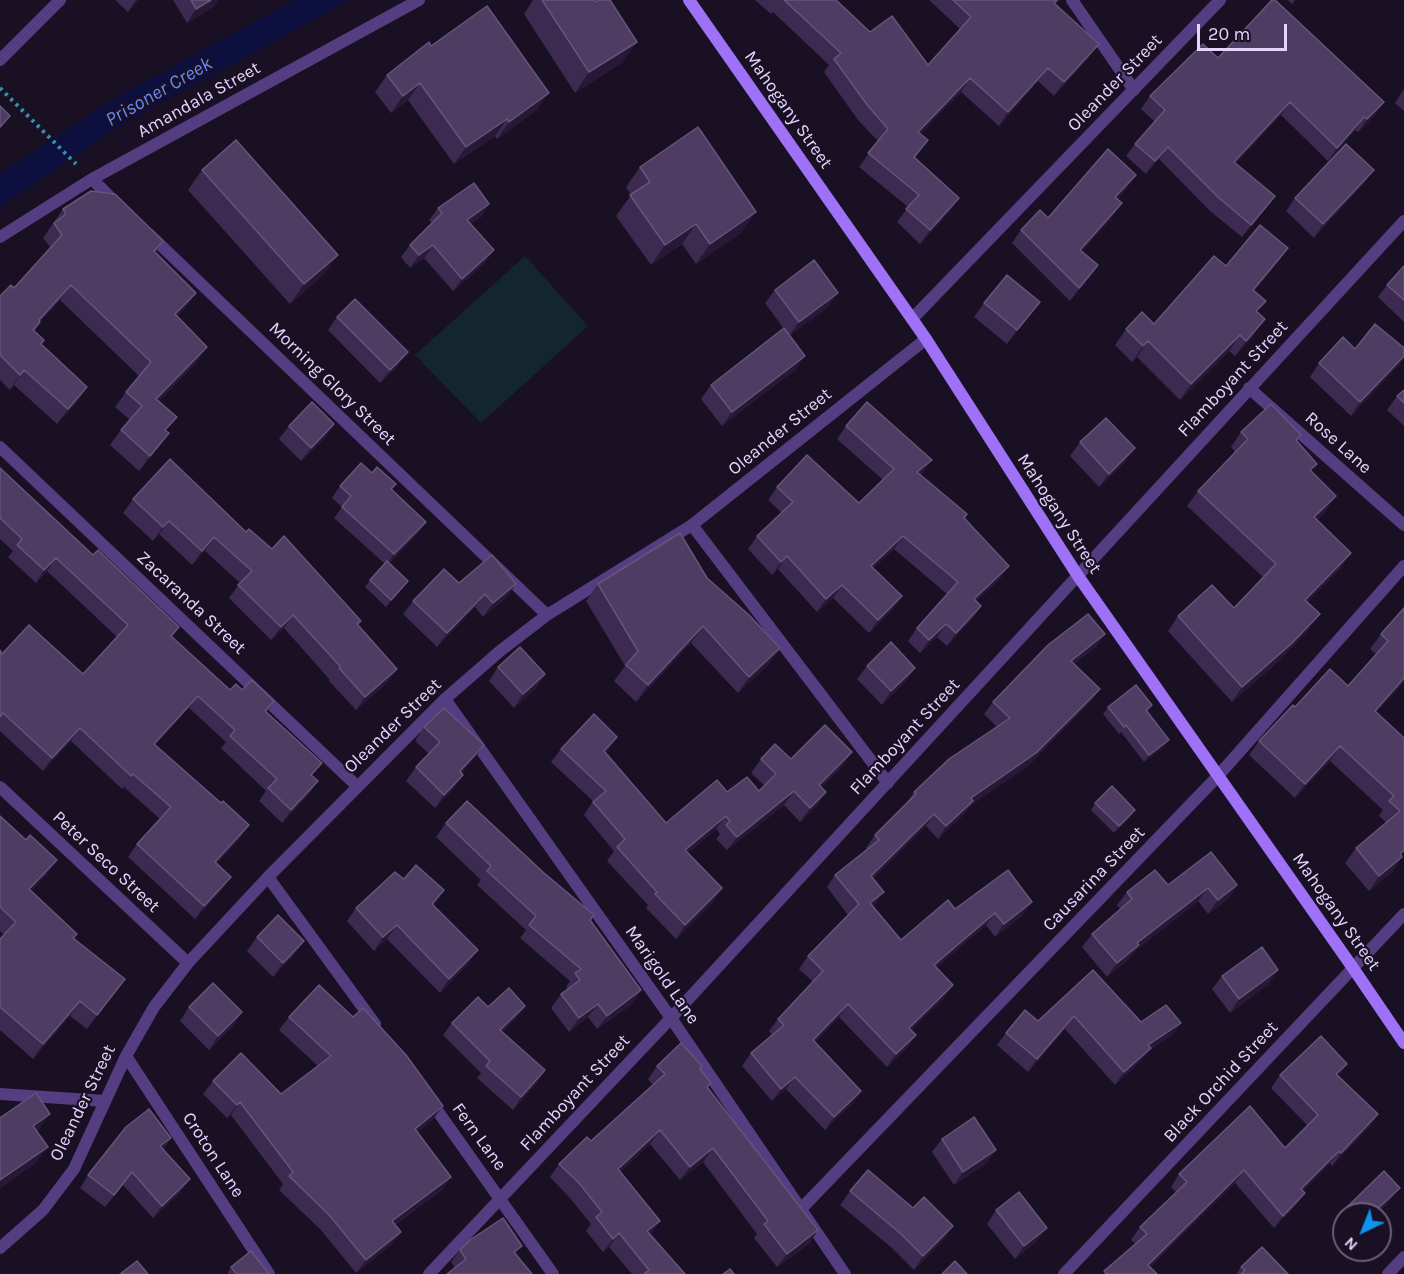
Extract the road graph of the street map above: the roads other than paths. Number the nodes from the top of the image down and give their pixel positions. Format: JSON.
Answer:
{"nodes":[{"id":1,"x":60,"y":0,"type":"edge"},
{"id":2,"x":419,"y":0,"type":"edge"},
{"id":3,"x":689,"y":0,"type":"edge"},
{"id":4,"x":1072,"y":0,"type":"edge"},
{"id":5,"x":1220,"y":0,"type":"edge"},
{"id":6,"x":0,"y":60,"type":"edge"},
{"id":7,"x":1134,"y":90,"type":"junction"},
{"id":8,"x":92,"y":179,"type":"junction"},
{"id":9,"x":126,"y":212,"type":"edge"},
{"id":10,"x":1404,"y":221,"type":"edge"},
{"id":11,"x":143,"y":229,"type":"edge"},
{"id":12,"x":0,"y":237,"type":"edge"},
{"id":13,"x":912,"y":319,"type":"junction"},
{"id":14,"x":926,"y":339,"type":"junction"},
{"id":15,"x":1249,"y":387,"type":"junction"},
{"id":16,"x":0,"y":447,"type":"edge"},
{"id":17,"x":692,"y":525,"type":"junction"},
{"id":18,"x":1404,"y":525,"type":"edge"},
{"id":19,"x":1404,"y":566,"type":"edge"},
{"id":20,"x":1078,"y":576,"type":"junction"},
{"id":21,"x":547,"y":615,"type":"junction"},
{"id":22,"x":445,"y":699,"type":"junction"},
{"id":23,"x":1217,"y":777,"type":"junction"},
{"id":24,"x":888,"y":783,"type":"junction"},
{"id":25,"x":357,"y":786,"type":"junction"},
{"id":26,"x":0,"y":787,"type":"edge"},
{"id":27,"x":268,"y":877,"type":"junction"},
{"id":28,"x":1404,"y":914,"type":"edge"},
{"id":29,"x":188,"y":963,"type":"junction"},
{"id":30,"x":1353,"y":968,"type":"junction"},
{"id":31,"x":670,"y":1018,"type":"junction"},
{"id":32,"x":384,"y":1037,"type":"edge"},
{"id":33,"x":1404,"y":1043,"type":"edge"},
{"id":34,"x":126,"y":1056,"type":"junction"},
{"id":35,"x":419,"y":1084,"type":"edge"},
{"id":36,"x":0,"y":1094,"type":"edge"},
{"id":37,"x":105,"y":1101,"type":"junction"},
{"id":38,"x":501,"y":1198,"type":"junction"},
{"id":39,"x":801,"y":1209,"type":"junction"},
{"id":40,"x":0,"y":1248,"type":"edge"},
{"id":41,"x":1404,"y":1257,"type":"edge"},
{"id":42,"x":269,"y":1274,"type":"edge"},
{"id":43,"x":429,"y":1274,"type":"edge"},
{"id":44,"x":553,"y":1274,"type":"edge"},
{"id":45,"x":844,"y":1274,"type":"edge"},
{"id":46,"x":1064,"y":1274,"type":"edge"},
{"id":47,"x":1388,"y":1274,"type":"edge"}],
"edges":[{"from":1,"to":6,"type":"street"},
{"from":2,"to":8,"type":"street","name":"Amandala Street"},
{"from":3,"to":13,"type":"street","name":"Mahogany Street"},
{"from":4,"to":7,"type":"street"},
{"from":5,"to":7,"type":"street","name":"Oleander Street"},
{"from":7,"to":13,"type":"street","name":"Oleander Street"},
{"from":8,"to":9,"type":"street"},
{"from":8,"to":12,"type":"street","name":"Amandala Street"},
{"from":10,"to":15,"type":"street","name":"Flamboyant Street"},
{"from":11,"to":21,"type":"street","name":"Morning Glory Street"},
{"from":13,"to":14,"type":"street","name":"Mahogany Street"},
{"from":14,"to":17,"type":"street","name":"Oleander Street"},
{"from":14,"to":20,"type":"street","name":"Mahogany Street"},
{"from":15,"to":18,"type":"street","name":"Rose Lane"},
{"from":15,"to":20,"type":"street","name":"Flamboyant Street"},
{"from":16,"to":25,"type":"street","name":"Zacaranda Street"},
{"from":17,"to":21,"type":"street","name":"Oleander Street"},
{"from":17,"to":24,"type":"street"},
{"from":19,"to":23,"type":"street","name":"Causarina Street"},
{"from":20,"to":23,"type":"street","name":"Mahogany Street"},
{"from":20,"to":24,"type":"street","name":"Flamboyant Street"},
{"from":21,"to":22,"type":"street","name":"Oleander Street"},
{"from":22,"to":25,"type":"street","name":"Oleander Street"},
{"from":22,"to":31,"type":"street","name":"Marigold Lane"},
{"from":23,"to":30,"type":"street","name":"Mahogany Street"},
{"from":23,"to":39,"type":"street","name":"Causarina Street"},
{"from":24,"to":31,"type":"street","name":"Flamboyant Street"},
{"from":25,"to":27,"type":"street","name":"Oleander Street"},
{"from":26,"to":29,"type":"street","name":"Peter Seco Street"},
{"from":27,"to":29,"type":"street","name":"Oleander Street"},
{"from":27,"to":32,"type":"street"},
{"from":28,"to":30,"type":"street","name":"Black Orchid Street"},
{"from":29,"to":34,"type":"street","name":"Oleander Street"},
{"from":30,"to":33,"type":"street","name":"Mahogany Street"},
{"from":30,"to":46,"type":"street","name":"Black Orchid Street"},
{"from":31,"to":38,"type":"street","name":"Flamboyant Street"},
{"from":31,"to":39,"type":"street","name":"Marigold Lane"},
{"from":34,"to":37,"type":"street","name":"Oleander Street"},
{"from":34,"to":42,"type":"street","name":"Croton Lane"},
{"from":35,"to":38,"type":"street","name":"Fern Lane"},
{"from":36,"to":37,"type":"street"},
{"from":37,"to":40,"type":"street","name":"Oleander Street"},
{"from":38,"to":43,"type":"street","name":"Flamboyant Street"},
{"from":38,"to":44,"type":"street","name":"Fern Lane"},
{"from":39,"to":45,"type":"street","name":"Marigold Lane"},
{"from":41,"to":47,"type":"street"}]}
